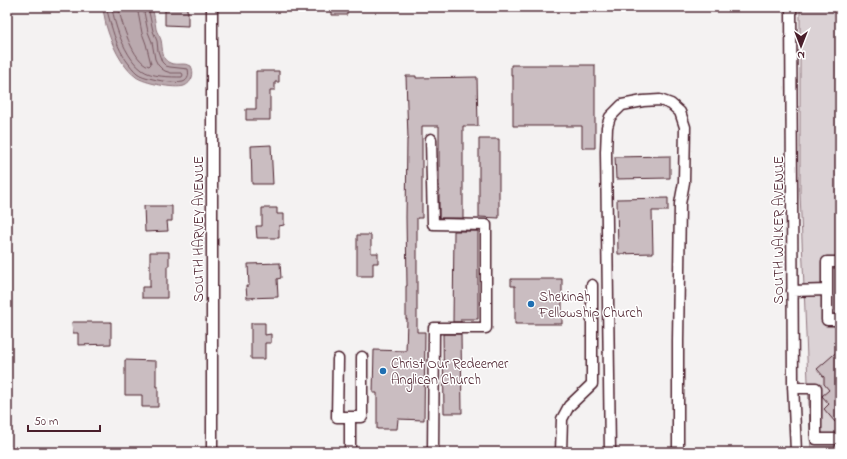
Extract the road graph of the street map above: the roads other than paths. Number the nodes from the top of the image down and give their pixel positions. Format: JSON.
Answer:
{"nodes":[{"id":1,"x":212,"y":7,"type":"edge"},
{"id":2,"x":791,"y":7,"type":"edge"},
{"id":3,"x":431,"y":139,"type":"dead end"},
{"id":4,"x":840,"y":262,"type":"edge"},
{"id":5,"x":592,"y":285,"type":"dead end"},
{"id":6,"x":827,"y":290,"type":"junction"},
{"id":7,"x":792,"y":291,"type":"junction"},
{"id":8,"x":840,"y":320,"type":"edge"},
{"id":9,"x":362,"y":357,"type":"dead end"},
{"id":10,"x":338,"y":359,"type":"dead end"},
{"id":11,"x":793,"y":388,"type":"junction"},
{"id":12,"x":350,"y":417,"type":"junction"},
{"id":13,"x":840,"y":439,"type":"edge"},
{"id":14,"x":212,"y":452,"type":"edge"},
{"id":15,"x":350,"y":452,"type":"edge"},
{"id":16,"x":432,"y":452,"type":"edge"},
{"id":17,"x":561,"y":452,"type":"edge"},
{"id":18,"x":610,"y":452,"type":"edge"},
{"id":19,"x":678,"y":452,"type":"edge"},
{"id":20,"x":796,"y":452,"type":"edge"}],
"edges":[{"from":1,"to":14,"type":"street","name":"SOUTH HARVEY AVENUE"},
{"from":2,"to":7,"type":"street","name":"SOUTH WALKER AVENUE"},
{"from":3,"to":16,"type":"street"},
{"from":4,"to":6,"type":"street"},
{"from":5,"to":17,"type":"street"},
{"from":6,"to":7,"type":"street"},
{"from":6,"to":8,"type":"street"},
{"from":7,"to":11,"type":"street","name":"SOUTH WALKER AVENUE"},
{"from":9,"to":12,"type":"street"},
{"from":10,"to":12,"type":"street"},
{"from":11,"to":13,"type":"street"},
{"from":11,"to":20,"type":"street","name":"SOUTH WALKER AVENUE"},
{"from":12,"to":15,"type":"street"},
{"from":18,"to":19,"type":"street"}]}
